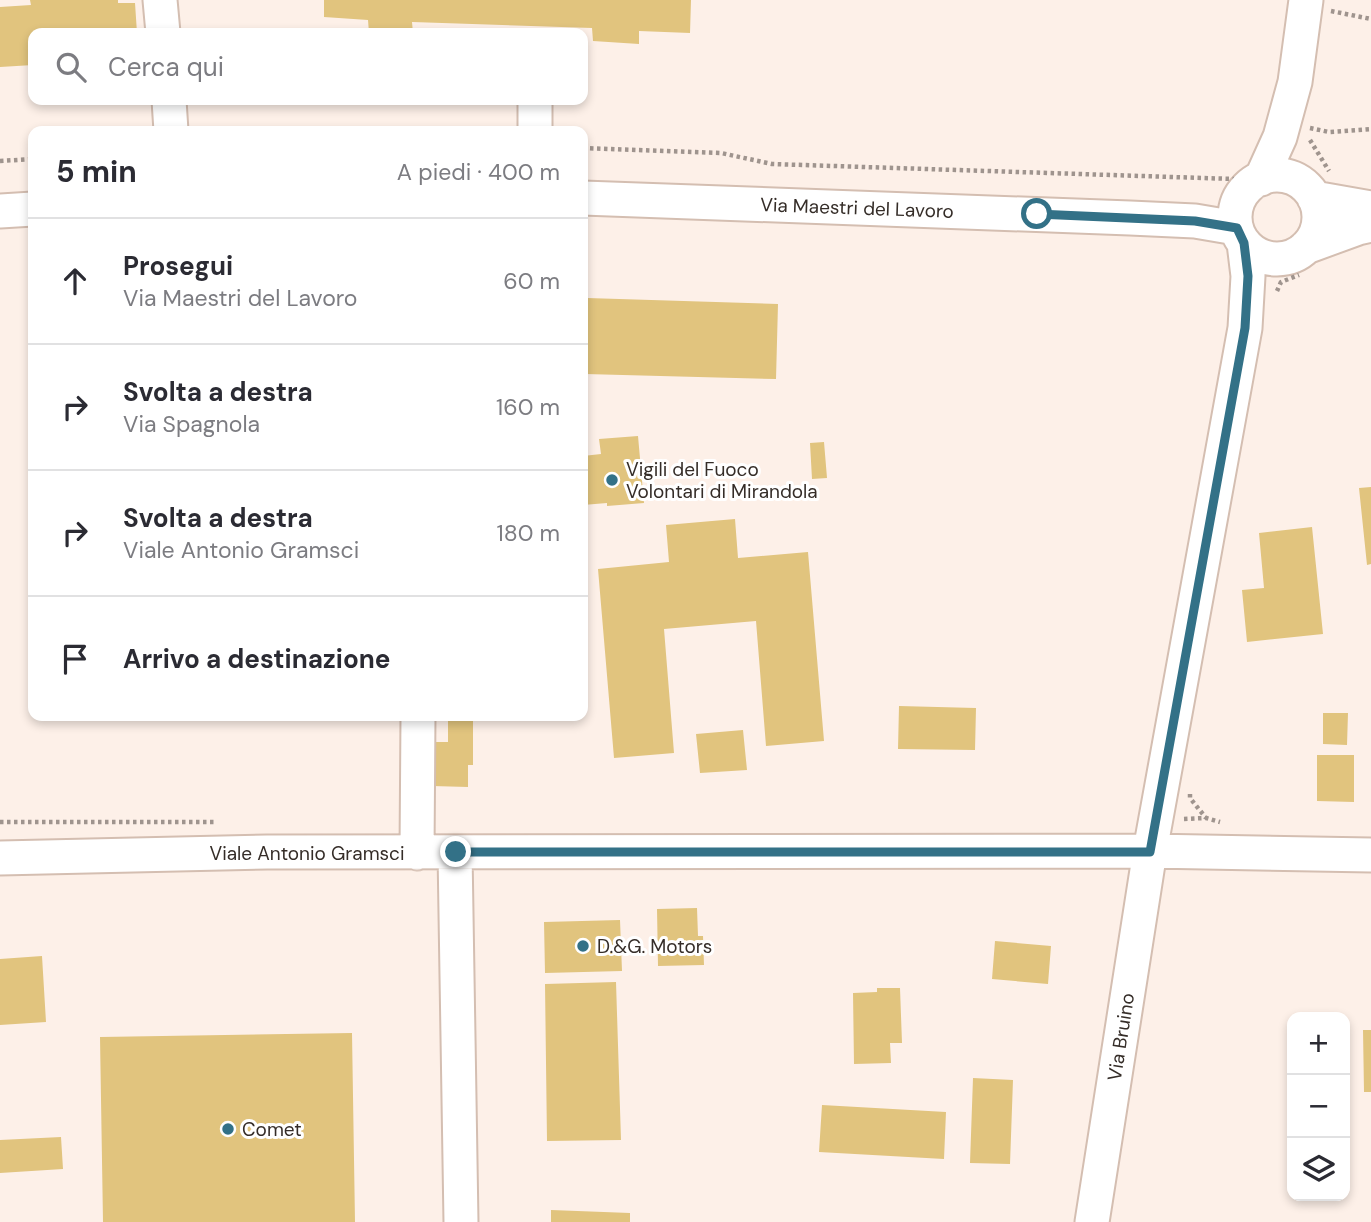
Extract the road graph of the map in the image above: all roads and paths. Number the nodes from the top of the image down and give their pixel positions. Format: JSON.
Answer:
{"nodes":[{"id":1,"x":160,"y":0,"type":"edge"},
{"id":2,"x":1318,"y":5,"type":"edge"},
{"id":3,"x":1371,"y":19,"type":"edge"},
{"id":4,"x":163,"y":28,"type":"edge"},
{"id":5,"x":1295,"y":82,"type":"junction"},
{"id":6,"x":169,"y":105,"type":"edge"},
{"id":7,"x":535,"y":105,"type":"edge"},
{"id":8,"x":171,"y":126,"type":"edge"},
{"id":9,"x":535,"y":126,"type":"edge"},
{"id":10,"x":1371,"y":129,"type":"edge"},
{"id":11,"x":1305,"y":136,"type":"junction"},
{"id":12,"x":588,"y":148,"type":"edge"},
{"id":13,"x":28,"y":159,"type":"edge"},
{"id":14,"x":0,"y":161,"type":"edge"},
{"id":15,"x":1318,"y":188,"type":"junction"},
{"id":16,"x":588,"y":198,"type":"edge"},
{"id":17,"x":1245,"y":204,"type":"junction"},
{"id":18,"x":1371,"y":208,"type":"edge"},
{"id":19,"x":28,"y":209,"type":"edge"},
{"id":20,"x":0,"y":211,"type":"edge"},
{"id":21,"x":1371,"y":225,"type":"edge"},
{"id":22,"x":1298,"y":252,"type":"junction"},
{"id":23,"x":1245,"y":328,"type":"junction"},
{"id":24,"x":418,"y":721,"type":"edge"},
{"id":25,"x":456,"y":852,"type":"junction"},
{"id":26,"x":1150,"y":852,"type":"junction"},
{"id":27,"x":417,"y":853,"type":"junction"},
{"id":28,"x":1371,"y":855,"type":"edge"},
{"id":29,"x":0,"y":858,"type":"edge"},
{"id":30,"x":461,"y":1222,"type":"edge"},
{"id":31,"x":1092,"y":1222,"type":"edge"}],
"edges":[{"from":1,"to":4,"type":"street"},
{"from":2,"to":3,"type":"path"},
{"from":2,"to":5,"type":"street"},
{"from":5,"to":11,"type":"street"},
{"from":5,"to":17,"type":"street"},
{"from":6,"to":8,"type":"street"},
{"from":7,"to":9,"type":"street"},
{"from":10,"to":11,"type":"path"},
{"from":11,"to":15,"type":"street"},
{"from":11,"to":15,"type":"path"},
{"from":12,"to":17,"type":"path"},
{"from":13,"to":14,"type":"path"},
{"from":15,"to":17,"type":"street"},
{"from":15,"to":18,"type":"street"},
{"from":15,"to":22,"type":"street"},
{"from":16,"to":17,"type":"street","name":"Via Maestri del Lavoro"},
{"from":17,"to":22,"type":"street"},
{"from":17,"to":23,"type":"street"},
{"from":19,"to":20,"type":"street"},
{"from":21,"to":22,"type":"street"},
{"from":22,"to":23,"type":"street"},
{"from":23,"to":26,"type":"street","name":"Via Bruino"},
{"from":24,"to":27,"type":"street"},
{"from":25,"to":26,"type":"street","name":"Viale Antonio Gramsci"},
{"from":25,"to":27,"type":"street","name":"Viale Antonio Gramsci"},
{"from":25,"to":30,"type":"street"},
{"from":26,"to":28,"type":"street","name":"Viale Antonio Gramsci"},
{"from":26,"to":31,"type":"street","name":"Via Bruino"},
{"from":27,"to":29,"type":"street","name":"Viale Antonio Gramsci"}]}
